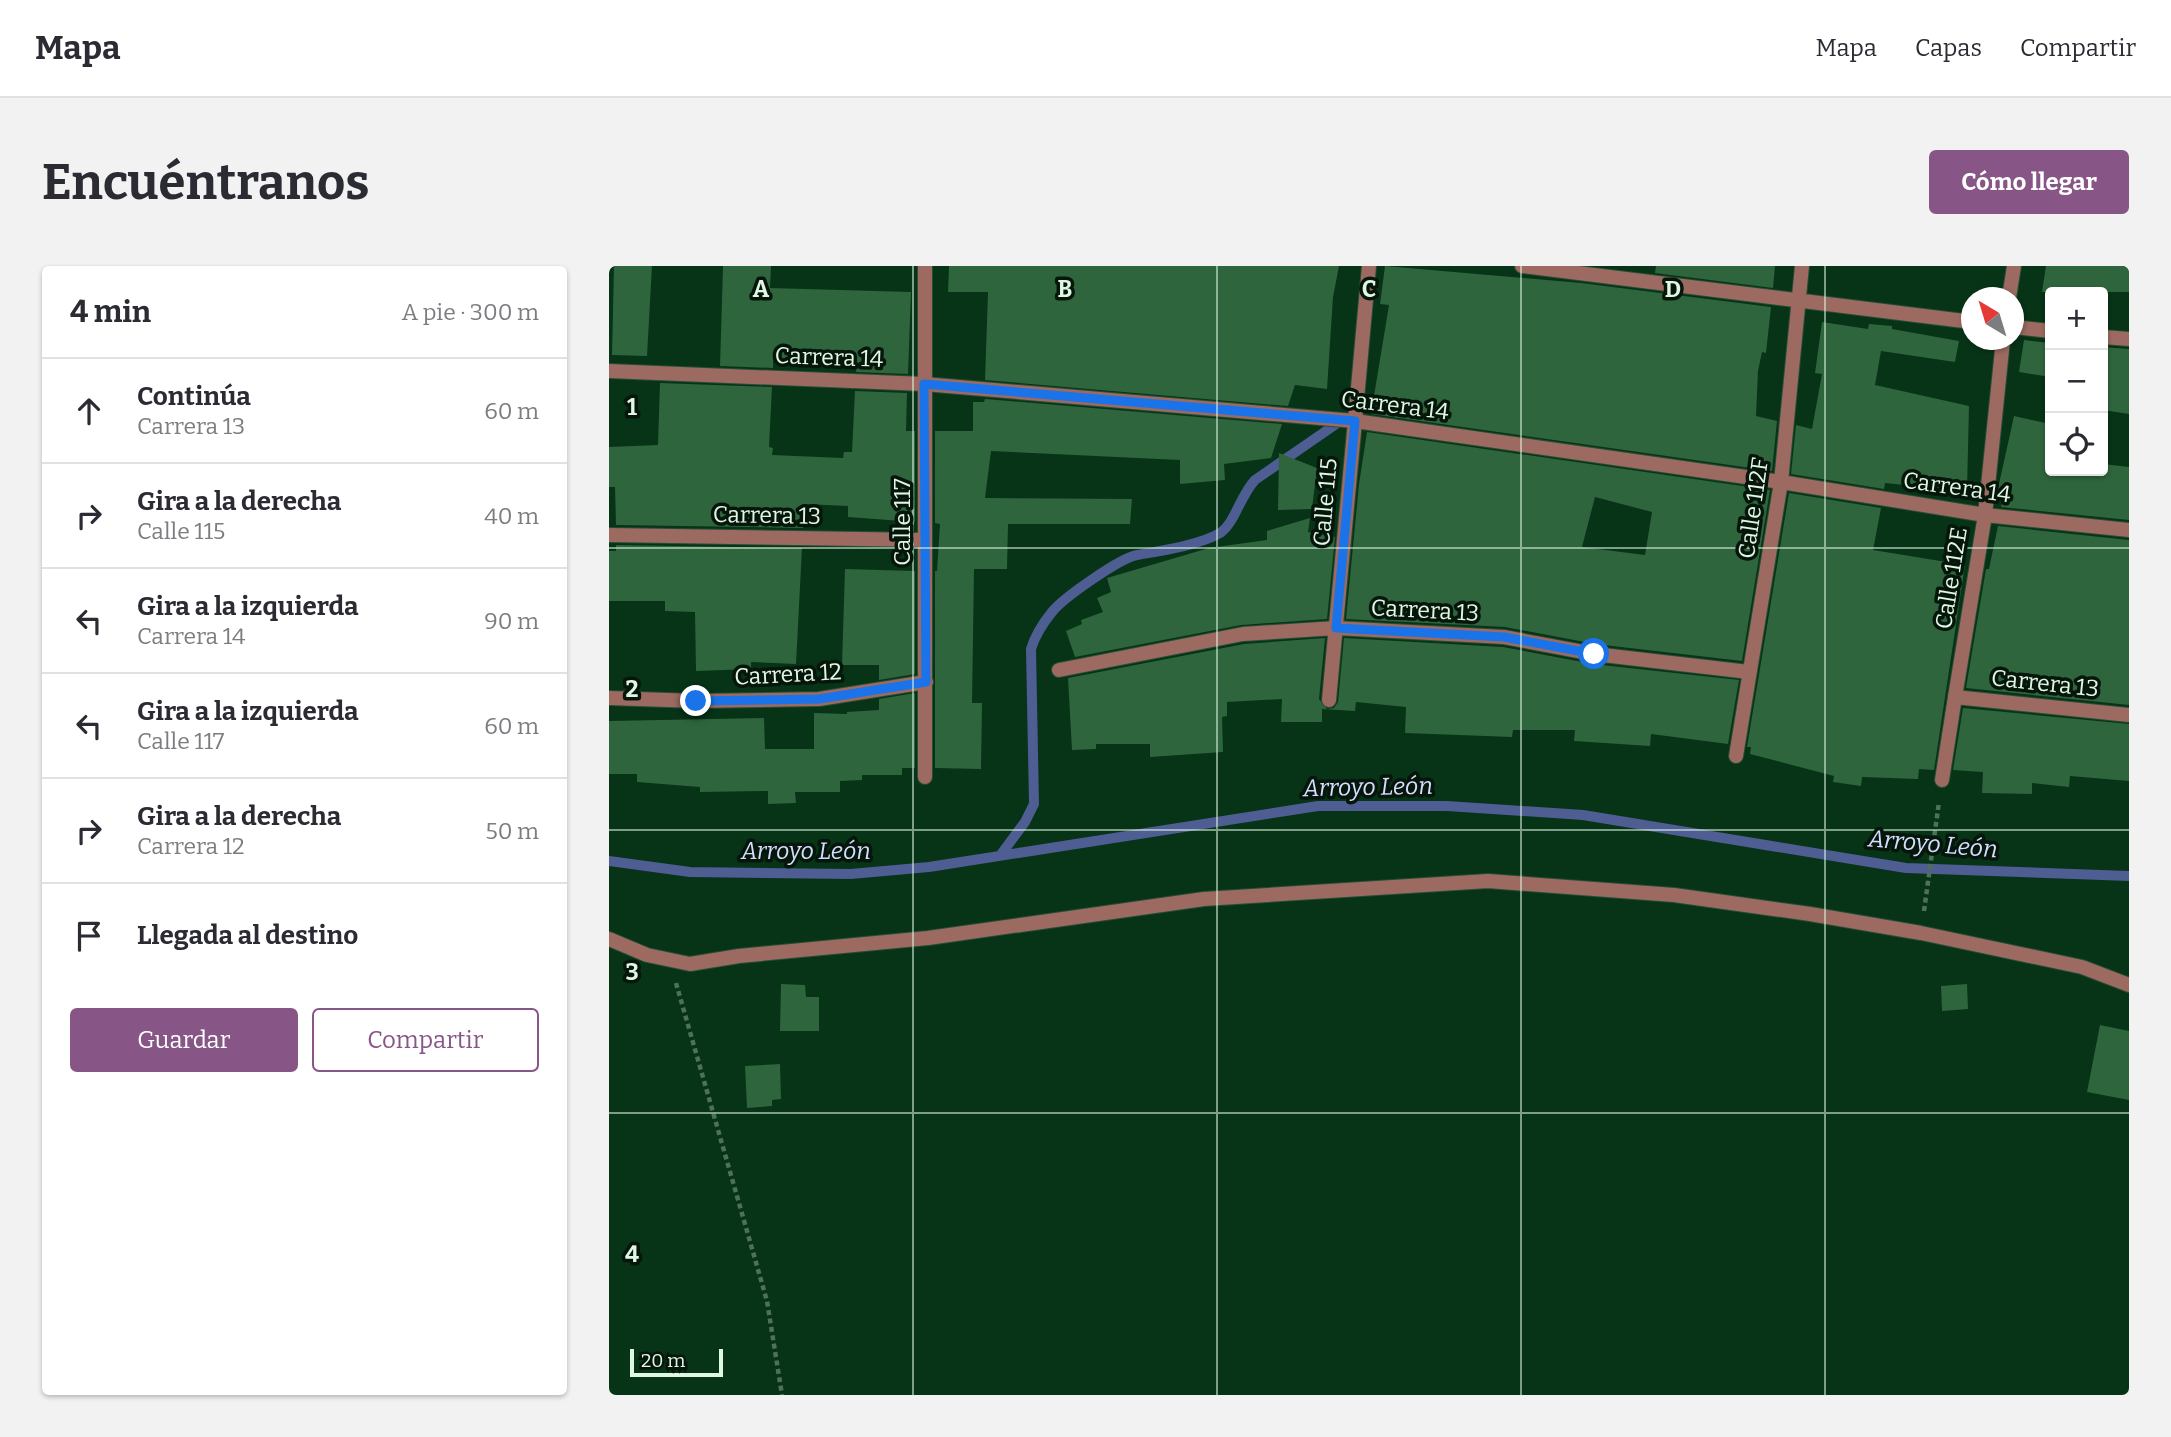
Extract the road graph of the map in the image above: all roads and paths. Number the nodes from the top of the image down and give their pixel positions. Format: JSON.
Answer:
{"nodes":[{"id":1,"x":925,"y":266,"type":"edge"},
{"id":2,"x":1369,"y":266,"type":"edge"},
{"id":3,"x":1522,"y":266,"type":"edge"},
{"id":4,"x":1803,"y":266,"type":"edge"},
{"id":5,"x":2014,"y":266,"type":"edge"},
{"id":6,"x":2011,"y":287,"type":"edge"},
{"id":7,"x":1798,"y":301,"type":"junction"},
{"id":8,"x":1961,"y":321,"type":"edge"},
{"id":9,"x":2024,"y":328,"type":"edge"},
{"id":10,"x":2045,"y":330,"type":"edge"},
{"id":11,"x":2108,"y":337,"type":"edge"},
{"id":12,"x":2129,"y":339,"type":"edge"},
{"id":13,"x":2002,"y":350,"type":"edge"},
{"id":14,"x":609,"y":371,"type":"edge"},
{"id":15,"x":924,"y":384,"type":"junction"},
{"id":16,"x":1355,"y":421,"type":"junction"},
{"id":17,"x":1781,"y":482,"type":"junction"},
{"id":18,"x":1985,"y":515,"type":"junction"},
{"id":19,"x":2129,"y":530,"type":"edge"},
{"id":20,"x":609,"y":535,"type":"edge"},
{"id":21,"x":925,"y":540,"type":"junction"},
{"id":22,"x":1336,"y":628,"type":"junction"},
{"id":23,"x":1059,"y":670,"type":"dead end"},
{"id":24,"x":1749,"y":672,"type":"junction"},
{"id":25,"x":926,"y":682,"type":"junction"},
{"id":26,"x":1955,"y":697,"type":"junction"},
{"id":27,"x":609,"y":698,"type":"edge"},
{"id":28,"x":1329,"y":700,"type":"dead end"},
{"id":29,"x":2129,"y":715,"type":"edge"},
{"id":30,"x":1736,"y":755,"type":"dead end"},
{"id":31,"x":925,"y":777,"type":"dead end"},
{"id":32,"x":1942,"y":780,"type":"dead end"},
{"id":33,"x":1939,"y":801,"type":"dead end"},
{"id":34,"x":1923,"y":917,"type":"dead end"},
{"id":35,"x":609,"y":939,"type":"edge"},
{"id":36,"x":670,"y":960,"type":"junction"},
{"id":37,"x":2129,"y":985,"type":"edge"},
{"id":38,"x":782,"y":1395,"type":"edge"}],
"edges":[{"from":1,"to":15,"type":"street","name":"Calle 117"},
{"from":2,"to":16,"type":"street","name":"Calle 115"},
{"from":3,"to":7,"type":"street"},
{"from":4,"to":7,"type":"street","name":"Calle 112F"},
{"from":5,"to":6,"type":"street"},
{"from":7,"to":8,"type":"street"},
{"from":7,"to":17,"type":"street","name":"Calle 112F"},
{"from":9,"to":10,"type":"street"},
{"from":11,"to":12,"type":"street"},
{"from":13,"to":18,"type":"street","name":"Calle 112E"},
{"from":14,"to":15,"type":"street","name":"Carrera 14"},
{"from":15,"to":16,"type":"street","name":"Carrera 14"},
{"from":15,"to":21,"type":"street","name":"Calle 117"},
{"from":16,"to":17,"type":"street","name":"Carrera 14"},
{"from":16,"to":22,"type":"street","name":"Calle 115"},
{"from":17,"to":18,"type":"street","name":"Carrera 14"},
{"from":17,"to":24,"type":"street","name":"Calle 112F"},
{"from":18,"to":19,"type":"street","name":"Carrera 14"},
{"from":18,"to":26,"type":"street","name":"Calle 112E"},
{"from":20,"to":21,"type":"street","name":"Carrera 13"},
{"from":21,"to":25,"type":"street","name":"Calle 117"},
{"from":22,"to":23,"type":"street","name":"Carrera 13"},
{"from":22,"to":24,"type":"street","name":"Carrera 13"},
{"from":22,"to":28,"type":"street","name":"Calle 115"},
{"from":24,"to":30,"type":"street","name":"Calle 112F"},
{"from":25,"to":27,"type":"street","name":"Carrera 12"},
{"from":25,"to":31,"type":"street","name":"Calle 117"},
{"from":26,"to":29,"type":"street","name":"Carrera 13"},
{"from":26,"to":32,"type":"street","name":"Calle 112E"},
{"from":33,"to":34,"type":"path"},
{"from":35,"to":36,"type":"street"},
{"from":36,"to":37,"type":"street"},
{"from":36,"to":38,"type":"path"}]}
